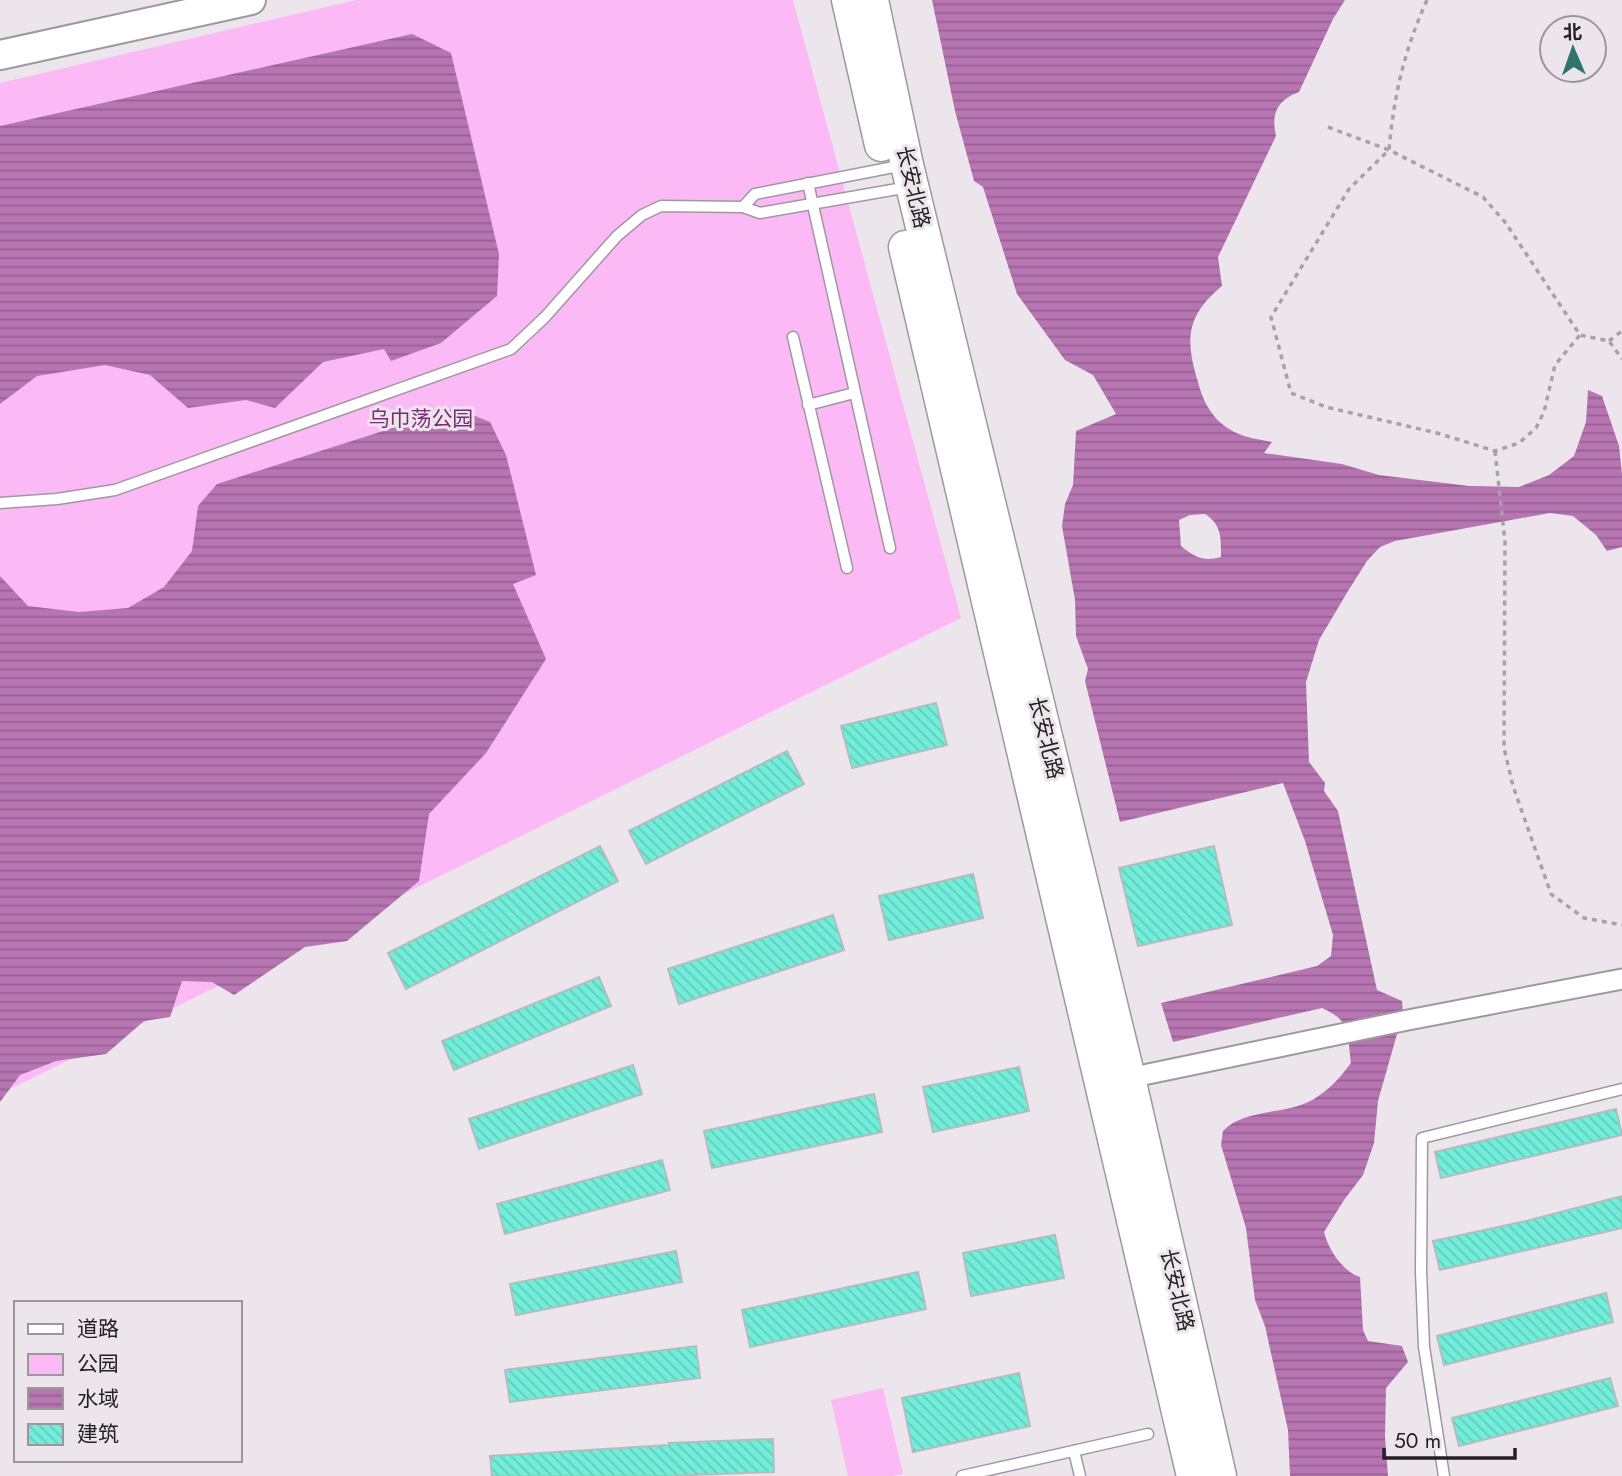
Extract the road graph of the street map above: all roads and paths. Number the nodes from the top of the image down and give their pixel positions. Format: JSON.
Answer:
{"nodes":[{"id":1,"x":251,"y":0,"type":"edge"},
{"id":2,"x":848,"y":0,"type":"edge"},
{"id":3,"x":872,"y":0,"type":"edge"},
{"id":4,"x":1427,"y":0,"type":"edge"},
{"id":5,"x":0,"y":55,"type":"edge"},
{"id":6,"x":1328,"y":127,"type":"dead end"},
{"id":7,"x":1389,"y":150,"type":"junction"},
{"id":8,"x":900,"y":177,"type":"junction"},
{"id":9,"x":808,"y":184,"type":"junction"},
{"id":10,"x":812,"y":204,"type":"junction"},
{"id":11,"x":743,"y":207,"type":"junction"},
{"id":12,"x":1622,"y":331,"type":"edge"},
{"id":13,"x":1580,"y":335,"type":"junction"},
{"id":14,"x":793,"y":337,"type":"dead end"},
{"id":15,"x":1609,"y":341,"type":"junction"},
{"id":16,"x":1622,"y":359,"type":"edge"},
{"id":17,"x":854,"y":393,"type":"junction"},
{"id":18,"x":808,"y":405,"type":"junction"},
{"id":19,"x":1495,"y":451,"type":"junction"},
{"id":20,"x":0,"y":503,"type":"edge"},
{"id":21,"x":890,"y":548,"type":"dead end"},
{"id":22,"x":847,"y":568,"type":"dead end"},
{"id":23,"x":1622,"y":925,"type":"edge"},
{"id":24,"x":1622,"y":979,"type":"edge"},
{"id":25,"x":1129,"y":1078,"type":"junction"},
{"id":26,"x":1622,"y":1089,"type":"edge"},
{"id":27,"x":1148,"y":1434,"type":"dead end"},
{"id":28,"x":1074,"y":1451,"type":"junction"},
{"id":29,"x":962,"y":1476,"type":"edge"},
{"id":30,"x":1080,"y":1476,"type":"edge"},
{"id":31,"x":1193,"y":1476,"type":"edge"},
{"id":32,"x":1220,"y":1476,"type":"edge"},
{"id":33,"x":1444,"y":1476,"type":"edge"}],
"edges":[{"from":1,"to":5,"type":"main road"},
{"from":2,"to":8,"type":"main road","name":"长安北路"},
{"from":3,"to":8,"type":"main road","name":"长安北路"},
{"from":4,"to":7,"type":"path"},
{"from":6,"to":7,"type":"path"},
{"from":7,"to":13,"type":"path"},
{"from":7,"to":19,"type":"path"},
{"from":8,"to":9,"type":"lane"},
{"from":8,"to":10,"type":"lane"},
{"from":8,"to":25,"type":"main road","name":"长安北路"},
{"from":8,"to":31,"type":"main road","name":"长安北路"},
{"from":9,"to":10,"type":"lane"},
{"from":9,"to":11,"type":"lane"},
{"from":10,"to":11,"type":"lane"},
{"from":10,"to":17,"type":"lane"},
{"from":11,"to":20,"type":"lane"},
{"from":12,"to":15,"type":"path"},
{"from":13,"to":15,"type":"path"},
{"from":13,"to":19,"type":"path"},
{"from":14,"to":18,"type":"lane"},
{"from":15,"to":16,"type":"path"},
{"from":17,"to":18,"type":"lane"},
{"from":17,"to":21,"type":"lane"},
{"from":18,"to":22,"type":"lane"},
{"from":19,"to":23,"type":"path"},
{"from":24,"to":25,"type":"street"},
{"from":25,"to":32,"type":"main road","name":"长安北路"},
{"from":26,"to":33,"type":"lane"},
{"from":27,"to":28,"type":"lane"},
{"from":28,"to":29,"type":"lane"},
{"from":28,"to":30,"type":"lane"}]}
